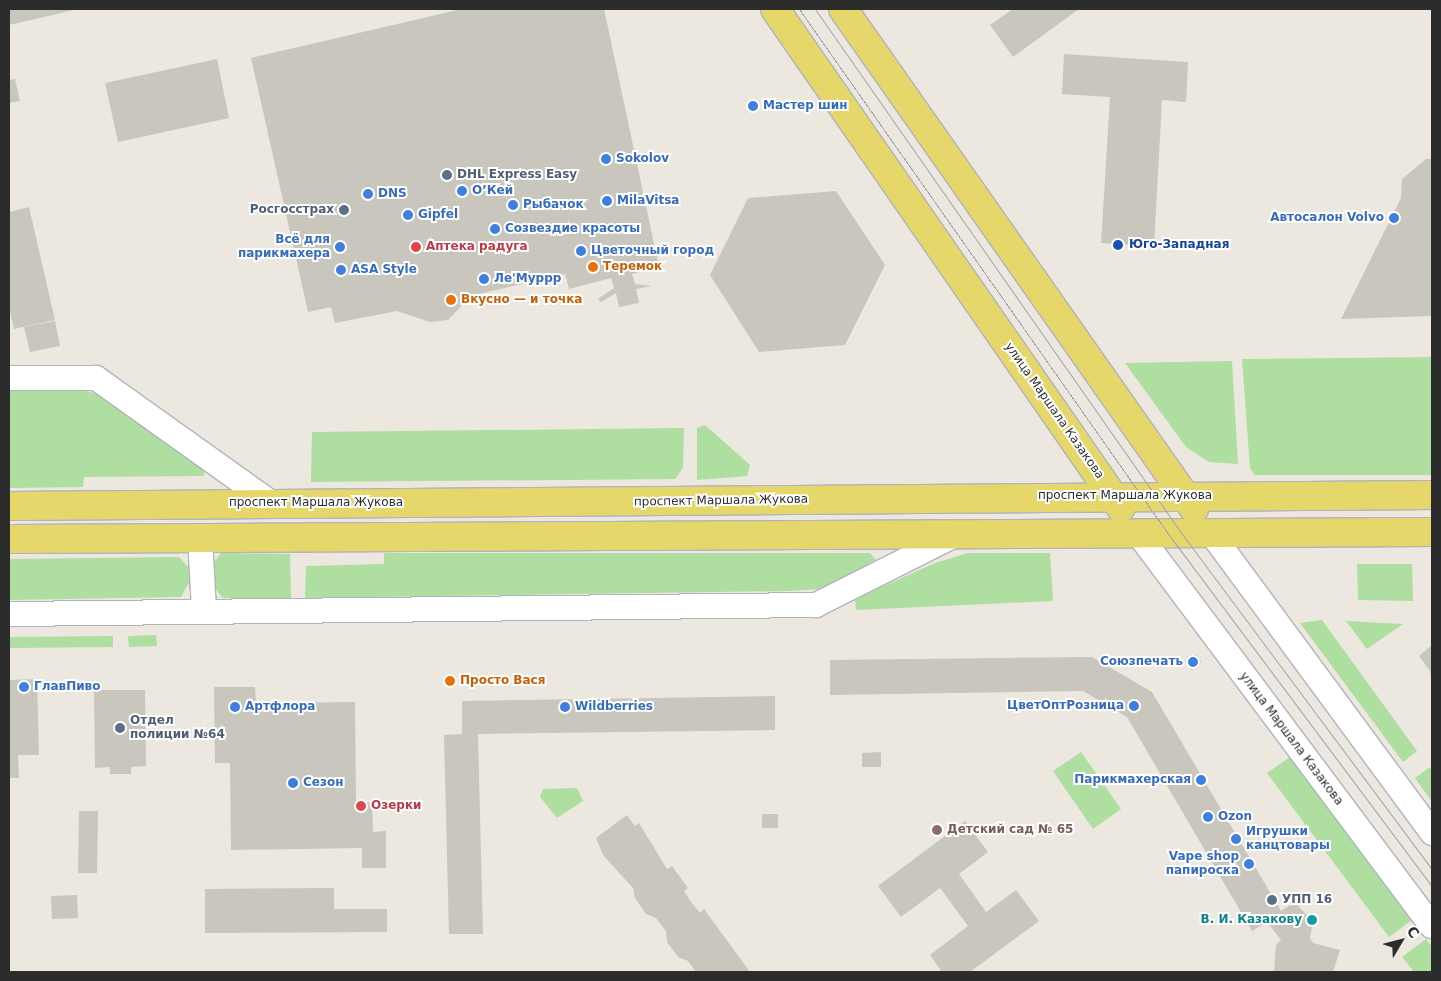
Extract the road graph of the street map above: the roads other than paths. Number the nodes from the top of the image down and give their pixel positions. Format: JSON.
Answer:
{"nodes":[{"id":1,"x":774,"y":9,"type":"edge"},
{"id":2,"x":843,"y":9,"type":"edge"},
{"id":3,"x":9,"y":378,"type":"edge"},
{"id":4,"x":1432,"y":495,"type":"edge"},
{"id":5,"x":1114,"y":497,"type":"junction"},
{"id":6,"x":1186,"y":497,"type":"junction"},
{"id":7,"x":270,"y":502,"type":"junction"},
{"id":8,"x":9,"y":506,"type":"edge"},
{"id":9,"x":1432,"y":532,"type":"edge"},
{"id":10,"x":1211,"y":533,"type":"junction"},
{"id":11,"x":956,"y":534,"type":"junction"},
{"id":12,"x":1140,"y":536,"type":"junction"},
{"id":13,"x":200,"y":538,"type":"junction"},
{"id":14,"x":9,"y":539,"type":"edge"},
{"id":15,"x":204,"y":609,"type":"junction"},
{"id":16,"x":9,"y":614,"type":"edge"},
{"id":17,"x":1432,"y":832,"type":"edge"},
{"id":18,"x":1432,"y":926,"type":"edge"}],
"edges":[{"from":1,"to":5,"type":"main road","name":"улица Маршала Казакова"},
{"from":2,"to":6,"type":"main road"},
{"from":3,"to":7,"type":"street"},
{"from":4,"to":6,"type":"main road","name":"проспект Маршала Жукова"},
{"from":5,"to":6,"type":"main road","name":"проспект Маршала Жукова"},
{"from":5,"to":7,"type":"main road","name":"проспект Маршала Жукова"},
{"from":5,"to":12,"type":"main road","name":"улица Маршала Казакова"},
{"from":6,"to":10,"type":"main road"},
{"from":7,"to":8,"type":"main road","name":"проспект Маршала Жукова"},
{"from":9,"to":10,"type":"main road"},
{"from":10,"to":12,"type":"main road"},
{"from":10,"to":17,"type":"street"},
{"from":11,"to":12,"type":"main road"},
{"from":11,"to":13,"type":"main road"},
{"from":11,"to":15,"type":"street"},
{"from":12,"to":18,"type":"street","name":"улица Маршала Казакова"},
{"from":13,"to":14,"type":"main road"},
{"from":13,"to":15,"type":"street"},
{"from":15,"to":16,"type":"street"}]}
